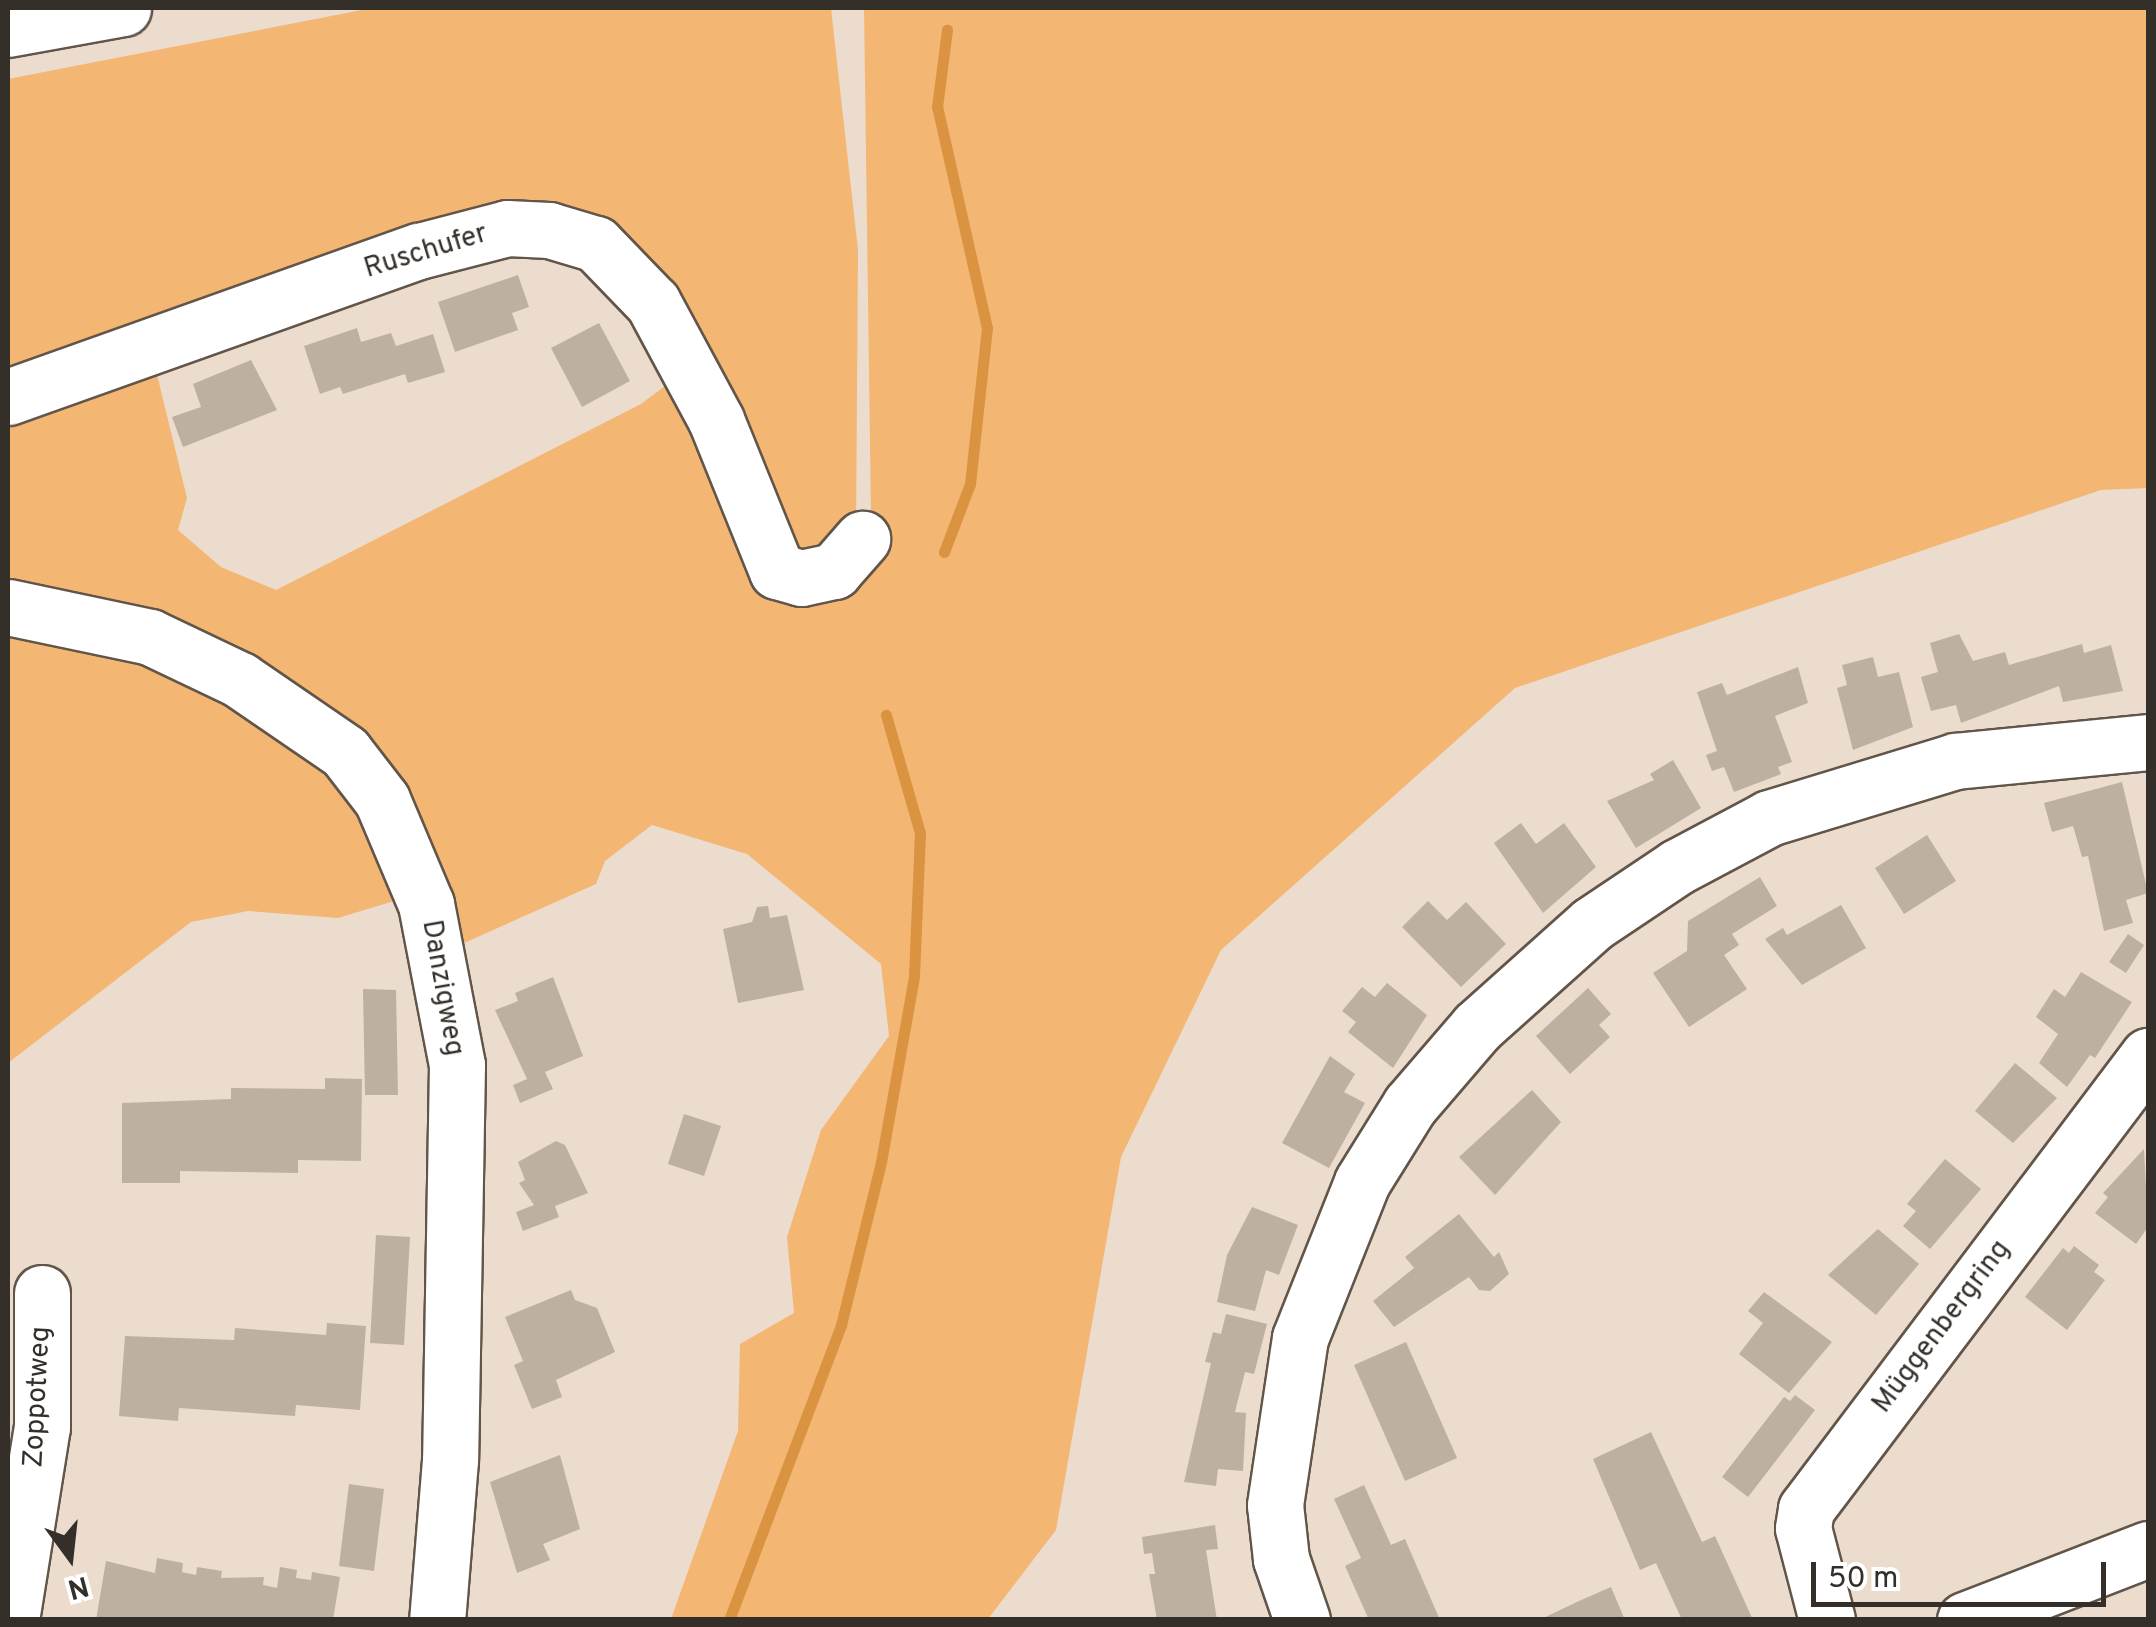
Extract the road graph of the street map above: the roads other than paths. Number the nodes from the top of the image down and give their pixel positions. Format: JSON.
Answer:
{"nodes":[{"id":1,"x":124,"y":8,"type":"edge"},
{"id":2,"x":8,"y":29,"type":"edge"},
{"id":3,"x":8,"y":397,"type":"edge"},
{"id":4,"x":862,"y":539,"type":"dead end"},
{"id":5,"x":8,"y":607,"type":"edge"},
{"id":6,"x":2148,"y":742,"type":"edge"},
{"id":7,"x":2148,"y":1056,"type":"edge"},
{"id":8,"x":42,"y":1293,"type":"dead end"},
{"id":9,"x":2148,"y":1548,"type":"edge"},
{"id":10,"x":2045,"y":1602,"type":"edge"},
{"id":11,"x":12,"y":1620,"type":"edge"},
{"id":12,"x":437,"y":1620,"type":"edge"},
{"id":13,"x":1302,"y":1620,"type":"edge"},
{"id":14,"x":1827,"y":1620,"type":"edge"},
{"id":15,"x":1966,"y":1620,"type":"edge"}],
"edges":[{"from":1,"to":2,"type":"main road"},
{"from":3,"to":4,"type":"main road","name":"Ruschufer"},
{"from":5,"to":12,"type":"main road","name":"Danzigweg"},
{"from":6,"to":13,"type":"main road"},
{"from":7,"to":14,"type":"main road","name":"Müggenbergring"},
{"from":8,"to":11,"type":"main road","name":"Zoppotweg"},
{"from":9,"to":10,"type":"main road"},
{"from":10,"to":15,"type":"main road"}]}
